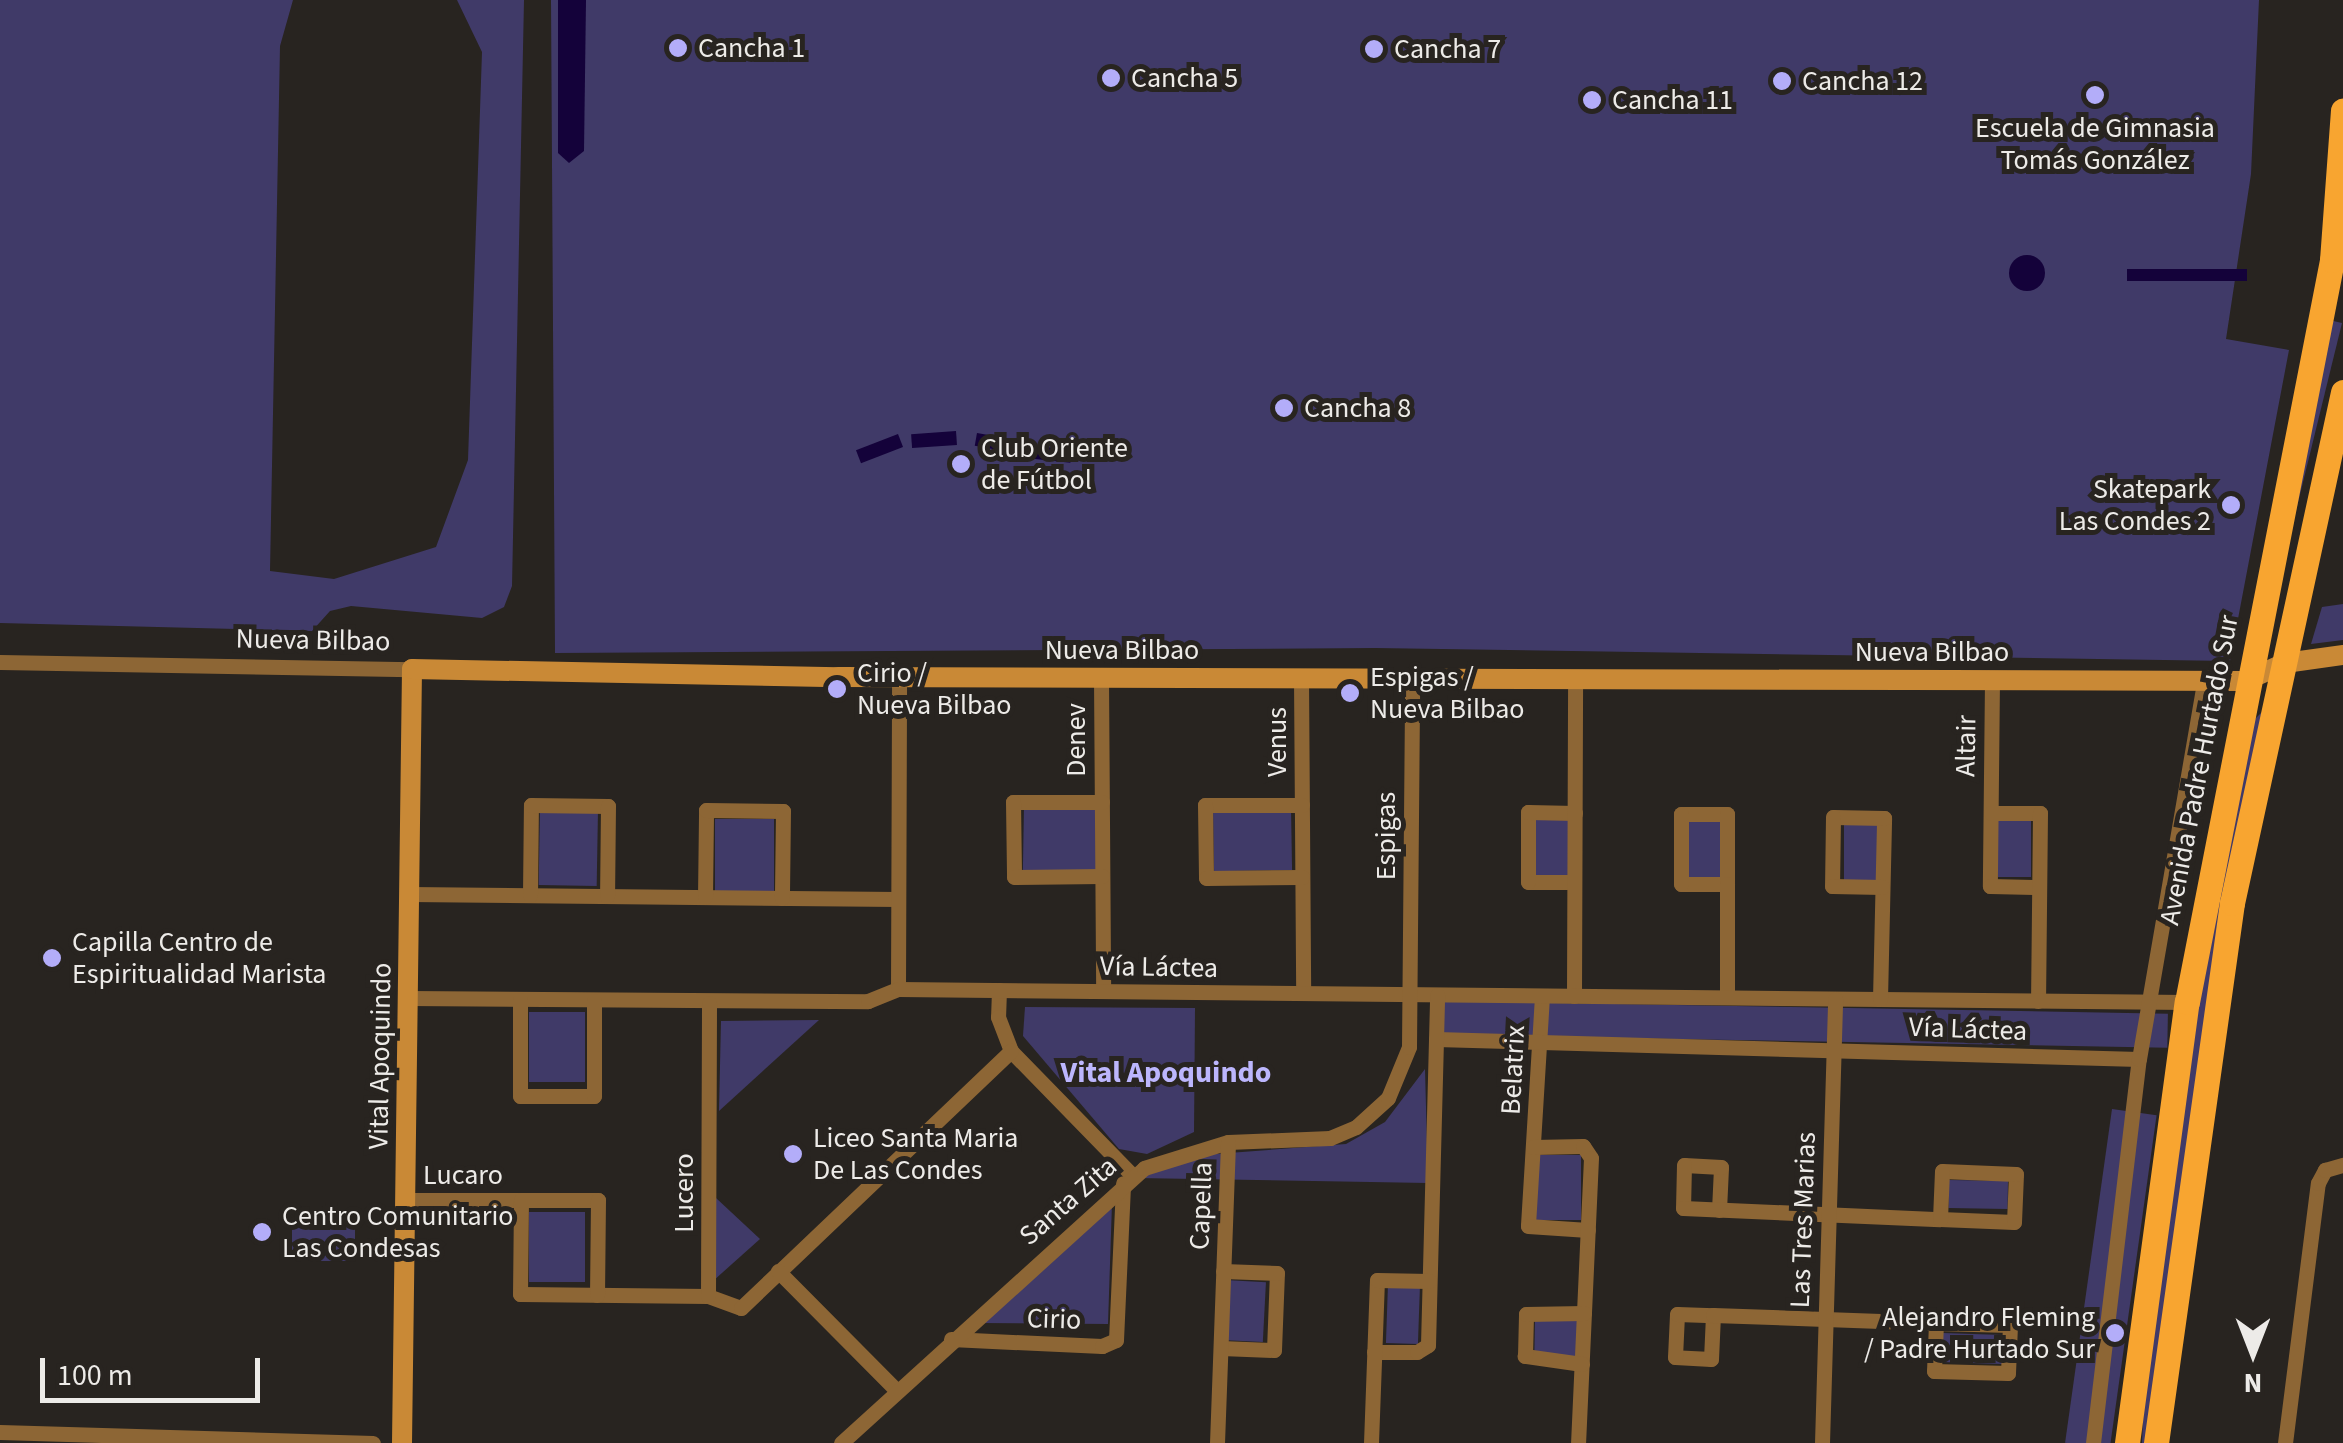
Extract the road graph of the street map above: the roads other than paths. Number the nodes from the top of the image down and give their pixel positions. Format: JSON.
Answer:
{"nodes":[{"id":1,"x":2343,"y":110,"type":"edge"},
{"id":2,"x":2339,"y":226,"type":"edge"},
{"id":3,"x":2338,"y":270,"type":"edge"},
{"id":4,"x":2343,"y":392,"type":"edge"},
{"id":5,"x":2343,"y":655,"type":"edge"},
{"id":6,"x":0,"y":662,"type":"edge"},
{"id":7,"x":2285,"y":663,"type":"junction"},
{"id":8,"x":412,"y":669,"type":"junction"},
{"id":9,"x":899,"y":677,"type":"junction"},
{"id":10,"x":1101,"y":678,"type":"junction"},
{"id":11,"x":1301,"y":678,"type":"junction"},
{"id":12,"x":1412,"y":678,"type":"junction"},
{"id":13,"x":1576,"y":679,"type":"junction"},
{"id":14,"x":1992,"y":680,"type":"junction"},
{"id":15,"x":2204,"y":680,"type":"junction"},
{"id":16,"x":2245,"y":681,"type":"junction"},
{"id":17,"x":1102,"y":802,"type":"junction"},
{"id":18,"x":1302,"y":805,"type":"junction"},
{"id":19,"x":1574,"y":812,"type":"junction"},
{"id":20,"x":1991,"y":813,"type":"junction"},
{"id":21,"x":1102,"y":876,"type":"junction"},
{"id":22,"x":1302,"y":877,"type":"junction"},
{"id":23,"x":1574,"y":882,"type":"junction"},
{"id":24,"x":1727,"y":884,"type":"junction"},
{"id":25,"x":1882,"y":887,"type":"junction"},
{"id":26,"x":2040,"y":887,"type":"junction"},
{"id":27,"x":409,"y":894,"type":"junction"},
{"id":28,"x":530,"y":895,"type":"junction"},
{"id":29,"x":607,"y":896,"type":"junction"},
{"id":30,"x":705,"y":897,"type":"junction"},
{"id":31,"x":782,"y":898,"type":"junction"},
{"id":32,"x":898,"y":899,"type":"junction"},
{"id":33,"x":898,"y":989,"type":"junction"},
{"id":34,"x":999,"y":990,"type":"junction"},
{"id":35,"x":1103,"y":991,"type":"junction"},
{"id":36,"x":1303,"y":993,"type":"junction"},
{"id":37,"x":1410,"y":994,"type":"junction"},
{"id":38,"x":1437,"y":996,"type":"junction"},
{"id":39,"x":1542,"y":996,"type":"junction"},
{"id":40,"x":1574,"y":996,"type":"junction"},
{"id":41,"x":1727,"y":997,"type":"junction"},
{"id":42,"x":408,"y":998,"type":"junction"},
{"id":43,"x":1835,"y":998,"type":"junction"},
{"id":44,"x":1880,"y":999,"type":"junction"},
{"id":45,"x":520,"y":1000,"type":"junction"},
{"id":46,"x":2038,"y":1000,"type":"junction"},
{"id":47,"x":594,"y":1001,"type":"junction"},
{"id":48,"x":2147,"y":1002,"type":"junction"},
{"id":49,"x":2187,"y":1002,"type":"junction"},
{"id":50,"x":709,"y":1003,"type":"junction"},
{"id":51,"x":1436,"y":1039,"type":"junction"},
{"id":52,"x":1539,"y":1042,"type":"junction"},
{"id":53,"x":1834,"y":1050,"type":"junction"},
{"id":54,"x":1011,"y":1051,"type":"junction"},
{"id":55,"x":2138,"y":1059,"type":"junction"},
{"id":56,"x":1228,"y":1142,"type":"junction"},
{"id":57,"x":1533,"y":1147,"type":"junction"},
{"id":58,"x":2343,"y":1165,"type":"edge"},
{"id":59,"x":1128,"y":1179,"type":"junction"},
{"id":60,"x":405,"y":1200,"type":"junction"},
{"id":61,"x":521,"y":1200,"type":"junction"},
{"id":62,"x":1719,"y":1210,"type":"dead end"},
{"id":63,"x":1828,"y":1214,"type":"junction"},
{"id":64,"x":1940,"y":1219,"type":"junction"},
{"id":65,"x":1588,"y":1230,"type":"junction"},
{"id":66,"x":778,"y":1271,"type":"junction"},
{"id":67,"x":1224,"y":1271,"type":"junction"},
{"id":68,"x":1429,"y":1281,"type":"junction"},
{"id":69,"x":597,"y":1295,"type":"junction"},
{"id":70,"x":708,"y":1296,"type":"junction"},
{"id":71,"x":1584,"y":1313,"type":"junction"},
{"id":72,"x":1713,"y":1315,"type":"dead end"},
{"id":73,"x":1826,"y":1319,"type":"junction"},
{"id":74,"x":1936,"y":1323,"type":"junction"},
{"id":75,"x":952,"y":1339,"type":"junction"},
{"id":76,"x":1220,"y":1348,"type":"junction"},
{"id":77,"x":1374,"y":1352,"type":"junction"},
{"id":78,"x":1582,"y":1364,"type":"junction"},
{"id":79,"x":896,"y":1390,"type":"junction"},
{"id":80,"x":0,"y":1432,"type":"edge"},
{"id":81,"x":374,"y":1443,"type":"edge"},
{"id":82,"x":402,"y":1443,"type":"edge"},
{"id":83,"x":841,"y":1443,"type":"edge"},
{"id":84,"x":1217,"y":1443,"type":"edge"},
{"id":85,"x":1371,"y":1443,"type":"edge"},
{"id":86,"x":1578,"y":1443,"type":"edge"},
{"id":87,"x":1822,"y":1443,"type":"edge"},
{"id":88,"x":2093,"y":1443,"type":"edge"},
{"id":89,"x":2127,"y":1443,"type":"edge"},
{"id":90,"x":2156,"y":1443,"type":"edge"},
{"id":91,"x":2285,"y":1443,"type":"edge"}],
"edges":[{"from":1,"to":2,"type":"main road","name":"Avenida Padre Hurtado Sur"},
{"from":2,"to":3,"type":"main road","name":"Avenida Padre Hurtado Sur"},
{"from":3,"to":16,"type":"main road","name":"Avenida Padre Hurtado Sur"},
{"from":4,"to":7,"type":"main road"},
{"from":5,"to":7,"type":"street"},
{"from":6,"to":8,"type":"street","name":"Nueva Bilbao"},
{"from":7,"to":16,"type":"street"},
{"from":7,"to":90,"type":"main road"},
{"from":8,"to":9,"type":"street","name":"Nueva Bilbao"},
{"from":8,"to":27,"type":"street","name":"Vital Apoquindo"},
{"from":9,"to":10,"type":"street","name":"Nueva Bilbao"},
{"from":9,"to":32,"type":"street"},
{"from":10,"to":11,"type":"street","name":"Nueva Bilbao"},
{"from":10,"to":17,"type":"street","name":"Denev"},
{"from":11,"to":12,"type":"street","name":"Nueva Bilbao"},
{"from":11,"to":18,"type":"street","name":"Venus"},
{"from":12,"to":13,"type":"street","name":"Nueva Bilbao"},
{"from":12,"to":37,"type":"street","name":"Espigas"},
{"from":13,"to":14,"type":"street","name":"Nueva Bilbao"},
{"from":13,"to":19,"type":"street"},
{"from":14,"to":15,"type":"street","name":"Nueva Bilbao"},
{"from":14,"to":20,"type":"street","name":"Altair"},
{"from":15,"to":16,"type":"street","name":"Nueva Bilbao"},
{"from":15,"to":48,"type":"street","name":"Avenida Padre Hurtado Sur"},
{"from":16,"to":49,"type":"main road","name":"Avenida Padre Hurtado Sur"},
{"from":17,"to":21,"type":"street","name":"Denev"},
{"from":17,"to":21,"type":"street","name":"Denev"},
{"from":18,"to":22,"type":"street","name":"Venus"},
{"from":18,"to":22,"type":"street","name":"Venus"},
{"from":19,"to":23,"type":"street"},
{"from":19,"to":23,"type":"street"},
{"from":20,"to":26,"type":"street","name":"Altair"},
{"from":20,"to":26,"type":"street","name":"Altair"},
{"from":21,"to":35,"type":"street","name":"Denev"},
{"from":22,"to":36,"type":"street","name":"Venus"},
{"from":23,"to":40,"type":"street"},
{"from":24,"to":24,"type":"street"},
{"from":24,"to":41,"type":"street"},
{"from":25,"to":25,"type":"street","name":"Vía Láctea"},
{"from":25,"to":44,"type":"street","name":"Vía Láctea"},
{"from":26,"to":46,"type":"street","name":"Altair"},
{"from":27,"to":28,"type":"street"},
{"from":27,"to":42,"type":"street","name":"Vital Apoquindo"},
{"from":28,"to":29,"type":"street"},
{"from":28,"to":29,"type":"street"},
{"from":29,"to":30,"type":"street"},
{"from":30,"to":31,"type":"street"},
{"from":30,"to":31,"type":"street"},
{"from":31,"to":32,"type":"street"},
{"from":32,"to":33,"type":"street"},
{"from":33,"to":34,"type":"street","name":"Vía Láctea"},
{"from":33,"to":50,"type":"street","name":"Vía Láctea"},
{"from":34,"to":35,"type":"street","name":"Vía Láctea"},
{"from":34,"to":54,"type":"street"},
{"from":35,"to":36,"type":"street","name":"Vía Láctea"},
{"from":36,"to":37,"type":"street","name":"Vía Láctea"},
{"from":37,"to":38,"type":"street","name":"Vía Láctea"},
{"from":37,"to":56,"type":"street","name":"Santa Zita"},
{"from":38,"to":39,"type":"street","name":"Vía Láctea"},
{"from":38,"to":51,"type":"street"},
{"from":39,"to":40,"type":"street","name":"Vía Láctea"},
{"from":39,"to":52,"type":"street","name":"Belatrix"},
{"from":40,"to":41,"type":"street","name":"Vía Láctea"},
{"from":41,"to":43,"type":"street","name":"Vía Láctea"},
{"from":42,"to":45,"type":"street","name":"Vía Láctea"},
{"from":42,"to":60,"type":"street","name":"Vital Apoquindo"},
{"from":43,"to":44,"type":"street","name":"Vía Láctea"},
{"from":43,"to":53,"type":"street","name":"Las Tres Marias"},
{"from":44,"to":46,"type":"street","name":"Vía Láctea"},
{"from":45,"to":47,"type":"street","name":"Vía Láctea"},
{"from":45,"to":47,"type":"street"},
{"from":46,"to":48,"type":"street","name":"Vía Láctea"},
{"from":47,"to":50,"type":"street","name":"Vía Láctea"},
{"from":48,"to":49,"type":"street","name":"Vía Láctea"},
{"from":48,"to":55,"type":"street","name":"Avenida Padre Hurtado Sur"},
{"from":49,"to":89,"type":"main road","name":"Avenida Padre Hurtado Sur"},
{"from":50,"to":70,"type":"street","name":"Lucero"},
{"from":51,"to":52,"type":"street","name":"Vía Láctea"},
{"from":51,"to":68,"type":"street"},
{"from":52,"to":53,"type":"street","name":"Vía Láctea"},
{"from":52,"to":57,"type":"street","name":"Belatrix"},
{"from":53,"to":55,"type":"street","name":"Vía Láctea"},
{"from":53,"to":63,"type":"street","name":"Las Tres Marias"},
{"from":54,"to":59,"type":"street"},
{"from":54,"to":66,"type":"street"},
{"from":55,"to":88,"type":"street","name":"Avenida Padre Hurtado Sur"},
{"from":56,"to":59,"type":"street","name":"Santa Zita"},
{"from":56,"to":67,"type":"street","name":"Capella"},
{"from":57,"to":65,"type":"street","name":"Belatrix"},
{"from":57,"to":65,"type":"street","name":"Belatrix"},
{"from":58,"to":91,"type":"street"},
{"from":59,"to":75,"type":"street","name":"Santa Zita"},
{"from":59,"to":75,"type":"street","name":"Cirio"},
{"from":60,"to":61,"type":"street","name":"Lucaro"},
{"from":60,"to":82,"type":"street","name":"Vital Apoquindo"},
{"from":61,"to":69,"type":"street","name":"Lucaro"},
{"from":61,"to":69,"type":"street","name":"Lucaro"},
{"from":62,"to":63,"type":"street"},
{"from":63,"to":64,"type":"street"},
{"from":63,"to":73,"type":"street","name":"Las Tres Marias"},
{"from":64,"to":64,"type":"street"},
{"from":65,"to":71,"type":"street","name":"Belatrix"},
{"from":66,"to":70,"type":"street"},
{"from":66,"to":79,"type":"street"},
{"from":67,"to":76,"type":"street","name":"Capella"},
{"from":67,"to":76,"type":"street","name":"Capella"},
{"from":68,"to":77,"type":"street"},
{"from":68,"to":77,"type":"street"},
{"from":69,"to":70,"type":"street","name":"Lucaro"},
{"from":71,"to":78,"type":"street","name":"Belatrix"},
{"from":71,"to":78,"type":"street"},
{"from":72,"to":73,"type":"street"},
{"from":73,"to":74,"type":"street"},
{"from":73,"to":87,"type":"street","name":"Las Tres Marias"},
{"from":74,"to":74,"type":"street"},
{"from":75,"to":79,"type":"street","name":"Santa Zita"},
{"from":76,"to":84,"type":"street","name":"Capella"},
{"from":77,"to":85,"type":"street"},
{"from":78,"to":86,"type":"street","name":"Belatrix"},
{"from":79,"to":83,"type":"street","name":"Santa Zita"},
{"from":80,"to":81,"type":"street"}]}
